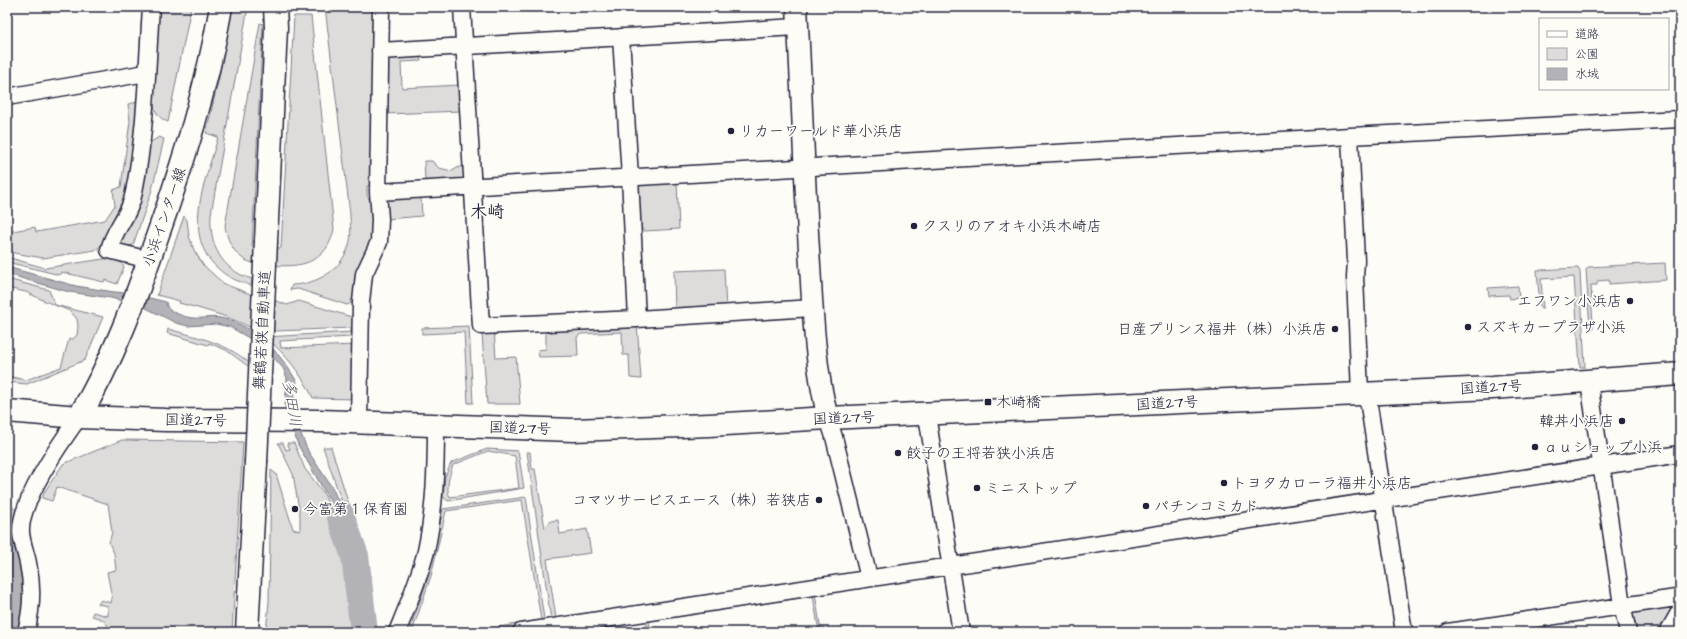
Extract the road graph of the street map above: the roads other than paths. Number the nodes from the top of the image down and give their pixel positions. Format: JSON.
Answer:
{"nodes":[{"id":1,"x":151,"y":7,"type":"edge"},
{"id":2,"x":381,"y":7,"type":"edge"},
{"id":3,"x":462,"y":7,"type":"edge"},
{"id":4,"x":796,"y":7,"type":"edge"},
{"id":5,"x":220,"y":13,"type":"edge"},
{"id":6,"x":277,"y":14,"type":"edge"},
{"id":7,"x":798,"y":27,"type":"junction"},
{"id":8,"x":621,"y":37,"type":"junction"},
{"id":9,"x":464,"y":46,"type":"junction"},
{"id":10,"x":380,"y":51,"type":"junction"},
{"id":11,"x":146,"y":73,"type":"junction"},
{"id":12,"x":7,"y":97,"type":"edge"},
{"id":13,"x":1680,"y":119,"type":"edge"},
{"id":14,"x":1350,"y":136,"type":"junction"},
{"id":15,"x":803,"y":168,"type":"junction"},
{"id":16,"x":630,"y":177,"type":"junction"},
{"id":17,"x":472,"y":187,"type":"junction"},
{"id":18,"x":378,"y":192,"type":"junction"},
{"id":19,"x":149,"y":260,"type":"junction"},
{"id":20,"x":812,"y":308,"type":"junction"},
{"id":21,"x":637,"y":319,"type":"junction"},
{"id":22,"x":1680,"y":374,"type":"edge"},
{"id":23,"x":1589,"y":382,"type":"junction"},
{"id":24,"x":1364,"y":393,"type":"junction"},
{"id":25,"x":7,"y":412,"type":"edge"},
{"id":26,"x":927,"y":415,"type":"junction"},
{"id":27,"x":79,"y":417,"type":"junction"},
{"id":28,"x":828,"y":418,"type":"junction"},
{"id":29,"x":358,"y":422,"type":"junction"},
{"id":30,"x":436,"y":425,"type":"junction"},
{"id":31,"x":1680,"y":454,"type":"edge"},
{"id":32,"x":1600,"y":466,"type":"junction"},
{"id":33,"x":1384,"y":500,"type":"junction"},
{"id":34,"x":952,"y":566,"type":"junction"},
{"id":35,"x":869,"y":578,"type":"junction"},
{"id":36,"x":1680,"y":599,"type":"edge"},
{"id":37,"x":1622,"y":605,"type":"junction"},
{"id":38,"x":1680,"y":611,"type":"edge"},
{"id":39,"x":26,"y":632,"type":"edge"},
{"id":40,"x":248,"y":632,"type":"edge"},
{"id":41,"x":398,"y":632,"type":"edge"},
{"id":42,"x":521,"y":632,"type":"edge"},
{"id":43,"x":961,"y":632,"type":"edge"},
{"id":44,"x":1404,"y":632,"type":"edge"},
{"id":45,"x":1448,"y":632,"type":"edge"},
{"id":46,"x":1628,"y":632,"type":"edge"},
{"id":47,"x":1668,"y":632,"type":"edge"}],
"edges":[{"from":1,"to":11,"type":"street"},
{"from":2,"to":10,"type":"street"},
{"from":3,"to":9,"type":"street"},
{"from":4,"to":7,"type":"street"},
{"from":5,"to":19,"type":"main road","name":"小浜インター線"},
{"from":6,"to":40,"type":"main road","name":"舞鶴若狭自動車道","bridge":true},
{"from":7,"to":8,"type":"street"},
{"from":7,"to":15,"type":"street"},
{"from":8,"to":9,"type":"street"},
{"from":8,"to":16,"type":"street"},
{"from":9,"to":10,"type":"street"},
{"from":9,"to":17,"type":"street"},
{"from":10,"to":18,"type":"street"},
{"from":11,"to":12,"type":"street"},
{"from":11,"to":19,"type":"street"},
{"from":13,"to":14,"type":"street"},
{"from":14,"to":15,"type":"street"},
{"from":14,"to":24,"type":"street"},
{"from":15,"to":16,"type":"street"},
{"from":15,"to":20,"type":"street"},
{"from":16,"to":17,"type":"street"},
{"from":16,"to":21,"type":"street"},
{"from":17,"to":18,"type":"street"},
{"from":17,"to":21,"type":"street"},
{"from":18,"to":29,"type":"street"},
{"from":19,"to":27,"type":"main road","name":"小浜インター線"},
{"from":20,"to":21,"type":"street"},
{"from":20,"to":28,"type":"street"},
{"from":22,"to":23,"type":"main road","name":"国道27号"},
{"from":23,"to":24,"type":"main road","name":"国道27号"},
{"from":23,"to":32,"type":"street"},
{"from":24,"to":26,"type":"main road","name":"国道27号"},
{"from":24,"to":33,"type":"street"},
{"from":25,"to":27,"type":"main road","name":"国道27号"},
{"from":26,"to":28,"type":"main road","name":"国道27号"},
{"from":26,"to":34,"type":"street"},
{"from":27,"to":29,"type":"main road","name":"国道27号"},
{"from":27,"to":39,"type":"street"},
{"from":28,"to":30,"type":"main road","name":"国道27号"},
{"from":28,"to":35,"type":"street"},
{"from":29,"to":30,"type":"main road","name":"国道27号"},
{"from":30,"to":41,"type":"street"},
{"from":31,"to":32,"type":"street"},
{"from":32,"to":33,"type":"street"},
{"from":32,"to":37,"type":"street"},
{"from":33,"to":34,"type":"street"},
{"from":33,"to":44,"type":"street"},
{"from":34,"to":35,"type":"street"},
{"from":34,"to":43,"type":"street"},
{"from":35,"to":42,"type":"street"},
{"from":36,"to":37,"type":"street"},
{"from":37,"to":45,"type":"street"},
{"from":37,"to":46,"type":"street"},
{"from":38,"to":47,"type":"street"}]}
